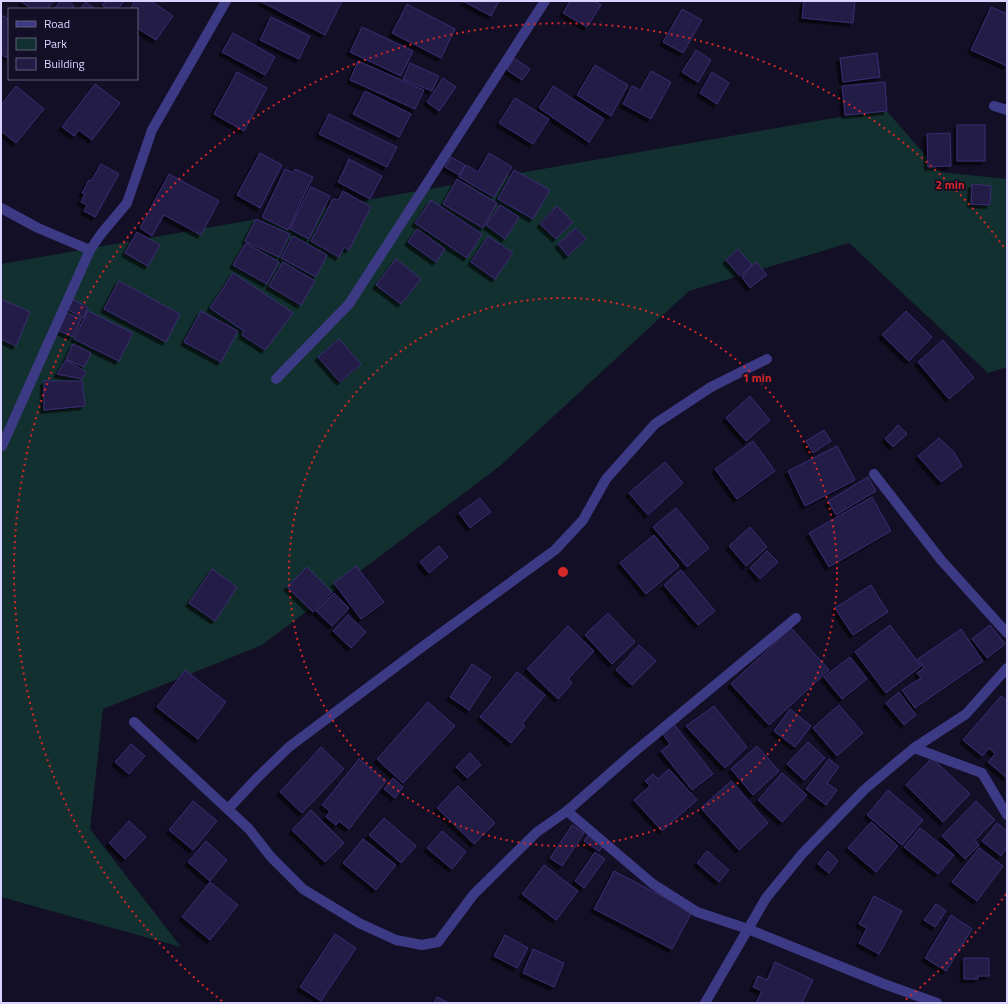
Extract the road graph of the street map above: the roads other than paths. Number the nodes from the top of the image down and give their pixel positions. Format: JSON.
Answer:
{"nodes":[{"id":1,"x":226,"y":1,"type":"edge"},
{"id":2,"x":545,"y":1,"type":"edge"},
{"id":3,"x":994,"y":106,"type":"dead end"},
{"id":4,"x":1007,"y":110,"type":"edge"},
{"id":5,"x":1,"y":208,"type":"edge"},
{"id":6,"x":90,"y":250,"type":"junction"},
{"id":7,"x":767,"y":359,"type":"dead end"},
{"id":8,"x":276,"y":379,"type":"dead end"},
{"id":9,"x":2,"y":446,"type":"edge"},
{"id":10,"x":874,"y":474,"type":"dead end"},
{"id":11,"x":796,"y":618,"type":"dead end"},
{"id":12,"x":1007,"y":633,"type":"edge"},
{"id":13,"x":1007,"y":668,"type":"edge"},
{"id":14,"x":134,"y":722,"type":"dead end"},
{"id":15,"x":914,"y":748,"type":"junction"},
{"id":16,"x":228,"y":809,"type":"junction"},
{"id":17,"x":567,"y":811,"type":"junction"},
{"id":18,"x":1007,"y":815,"type":"edge"},
{"id":19,"x":748,"y":929,"type":"junction"},
{"id":20,"x":705,"y":1003,"type":"edge"},
{"id":21,"x":937,"y":1003,"type":"edge"}],
"edges":[{"from":1,"to":6,"type":"street"},
{"from":2,"to":8,"type":"street"},
{"from":3,"to":4,"type":"street"},
{"from":5,"to":6,"type":"street"},
{"from":6,"to":9,"type":"street"},
{"from":7,"to":16,"type":"street"},
{"from":10,"to":12,"type":"street"},
{"from":11,"to":17,"type":"street"},
{"from":13,"to":15,"type":"street"},
{"from":14,"to":16,"type":"street"},
{"from":15,"to":18,"type":"street"},
{"from":15,"to":19,"type":"street"},
{"from":16,"to":17,"type":"street"},
{"from":17,"to":19,"type":"street"},
{"from":19,"to":20,"type":"street"},
{"from":19,"to":21,"type":"street"}]}
